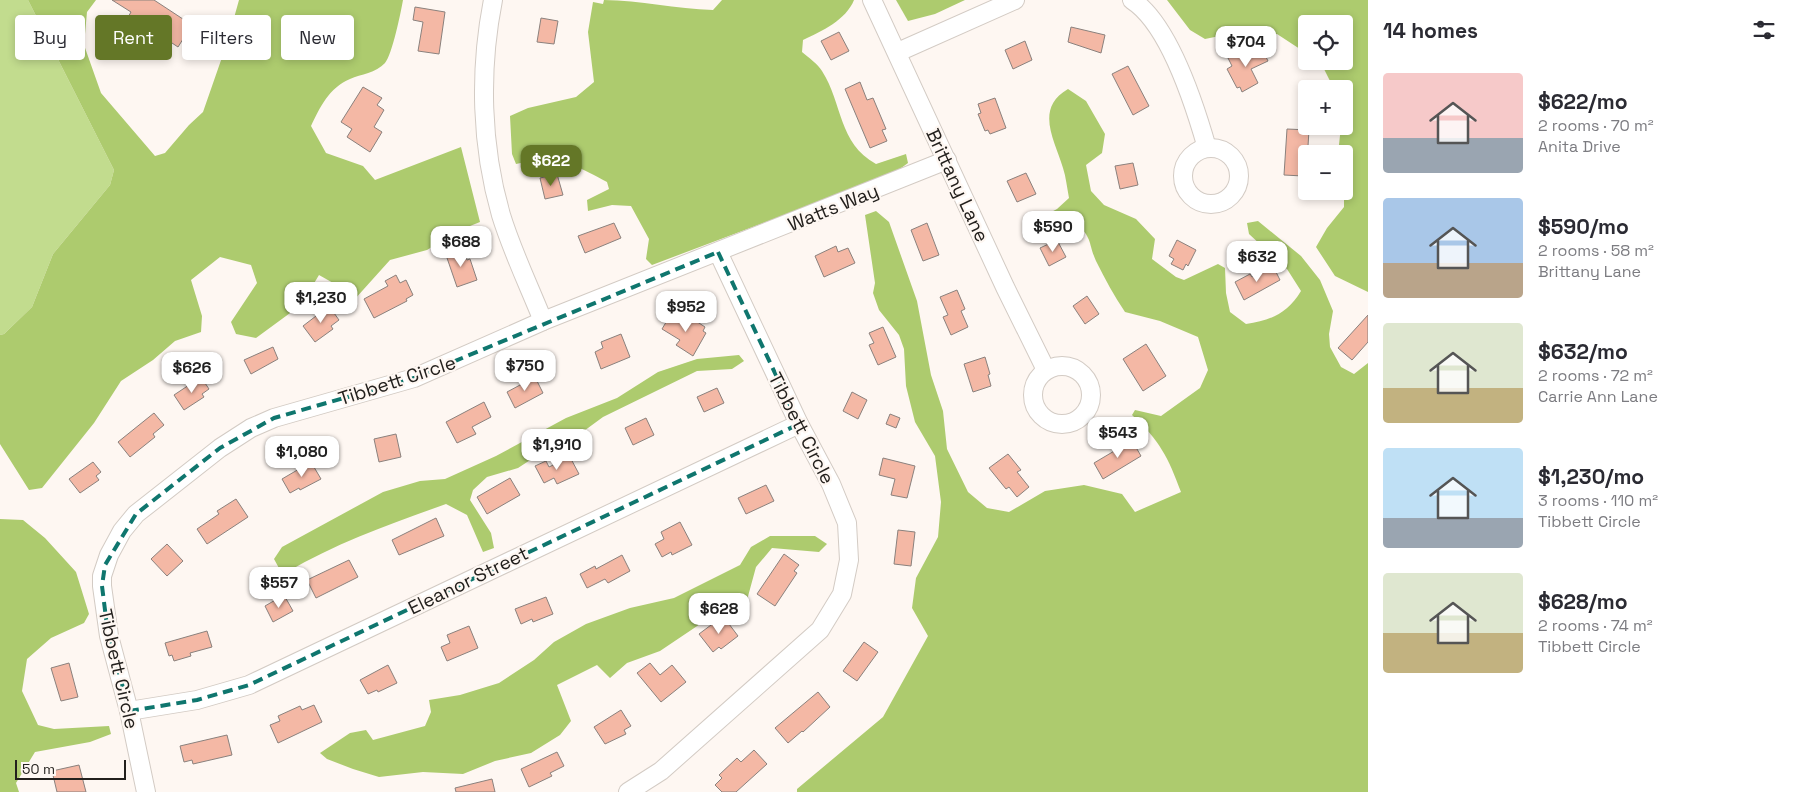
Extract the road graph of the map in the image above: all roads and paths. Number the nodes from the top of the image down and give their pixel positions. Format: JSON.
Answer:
{"nodes":[{"id":1,"x":493,"y":0,"type":"edge"},
{"id":2,"x":872,"y":0,"type":"edge"},
{"id":3,"x":1015,"y":0,"type":"edge"},
{"id":4,"x":1132,"y":0,"type":"edge"},
{"id":5,"x":898,"y":52,"type":"junction"},
{"id":6,"x":1206,"y":148,"type":"dead end"},
{"id":7,"x":947,"y":160,"type":"junction"},
{"id":8,"x":718,"y":252,"type":"junction"},
{"id":9,"x":543,"y":321,"type":"junction"},
{"id":10,"x":1046,"y":370,"type":"dead end"},
{"id":11,"x":799,"y":424,"type":"junction"},
{"id":12,"x":129,"y":711,"type":"junction"},
{"id":13,"x":146,"y":792,"type":"edge"},
{"id":14,"x":628,"y":792,"type":"edge"}],
"edges":[{"from":1,"to":9,"type":"street"},
{"from":2,"to":5,"type":"street","name":"Brittany Lane"},
{"from":3,"to":5,"type":"street"},
{"from":4,"to":6,"type":"street"},
{"from":5,"to":7,"type":"street","name":"Brittany Lane"},
{"from":7,"to":8,"type":"street","name":"Watts Way"},
{"from":7,"to":10,"type":"street","name":"Brittany Lane"},
{"from":8,"to":9,"type":"street","name":"Tibbett Circle"},
{"from":8,"to":11,"type":"street","name":"Tibbett Circle"},
{"from":9,"to":12,"type":"street","name":"Tibbett Circle"},
{"from":11,"to":12,"type":"street","name":"Eleanor Street"},
{"from":11,"to":14,"type":"street","name":"Tibbett Circle"},
{"from":12,"to":13,"type":"street","name":"Tibbett Circle"}]}
